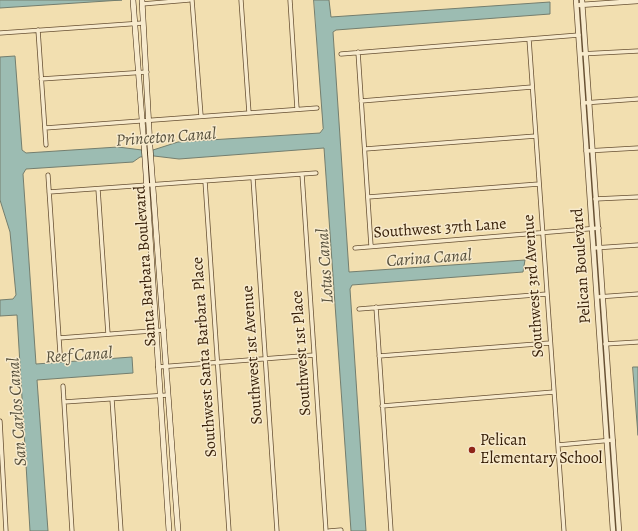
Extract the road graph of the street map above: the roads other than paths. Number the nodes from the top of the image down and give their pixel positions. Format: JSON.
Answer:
{"nodes":[{"id":1,"x":133,"y":0,"type":"edge"},
{"id":2,"x":189,"y":0,"type":"edge"},
{"id":3,"x":192,"y":0,"type":"edge"},
{"id":4,"x":241,"y":0,"type":"edge"},
{"id":5,"x":290,"y":0,"type":"edge"},
{"id":6,"x":638,"y":1,"type":"edge"},
{"id":7,"x":142,"y":2,"type":"edge"},
{"id":8,"x":582,"y":2,"type":"edge"},
{"id":9,"x":576,"y":3,"type":"edge"},
{"id":10,"x":143,"y":23,"type":"junction"},
{"id":11,"x":135,"y":24,"type":"junction"},
{"id":12,"x":38,"y":30,"type":"junction"},
{"id":13,"x":0,"y":33,"type":"edge"},
{"id":14,"x":578,"y":35,"type":"junction"},
{"id":15,"x":584,"y":35,"type":"junction"},
{"id":16,"x":529,"y":39,"type":"junction"},
{"id":17,"x":638,"y":51,"type":"edge"},
{"id":18,"x":358,"y":52,"type":"junction"},
{"id":19,"x":341,"y":54,"type":"dead end"},
{"id":20,"x":580,"y":54,"type":"junction"},
{"id":21,"x":586,"y":54,"type":"junction"},
{"id":22,"x":138,"y":72,"type":"junction"},
{"id":23,"x":146,"y":72,"type":"junction"},
{"id":24,"x":42,"y":79,"type":"junction"},
{"id":25,"x":532,"y":87,"type":"junction"},
{"id":26,"x":638,"y":99,"type":"edge"},
{"id":27,"x":361,"y":101,"type":"junction"},
{"id":28,"x":583,"y":103,"type":"junction"},
{"id":29,"x":590,"y":103,"type":"junction"},
{"id":30,"x":316,"y":108,"type":"dead end"},
{"id":31,"x":297,"y":109,"type":"junction"},
{"id":32,"x":249,"y":113,"type":"junction"},
{"id":33,"x":201,"y":116,"type":"junction"},
{"id":34,"x":142,"y":120,"type":"junction"},
{"id":35,"x":149,"y":120,"type":"junction"},
{"id":36,"x":45,"y":128,"type":"junction"},
{"id":37,"x":536,"y":136,"type":"junction"},
{"id":38,"x":46,"y":145,"type":"dead end"},
{"id":39,"x":147,"y":147,"type":"junction"},
{"id":40,"x":638,"y":148,"type":"edge"},
{"id":41,"x":365,"y":149,"type":"junction"},
{"id":42,"x":586,"y":151,"type":"junction"},
{"id":43,"x":593,"y":151,"type":"junction"},
{"id":44,"x":148,"y":158,"type":"junction"},
{"id":45,"x":316,"y":173,"type":"dead end"},
{"id":46,"x":302,"y":174,"type":"junction"},
{"id":47,"x":48,"y":175,"type":"dead end"},
{"id":48,"x":253,"y":178,"type":"junction"},
{"id":49,"x":205,"y":181,"type":"junction"},
{"id":50,"x":154,"y":184,"type":"junction"},
{"id":51,"x":539,"y":184,"type":"junction"},
{"id":52,"x":146,"y":185,"type":"junction"},
{"id":53,"x":98,"y":189,"type":"junction"},
{"id":54,"x":50,"y":192,"type":"junction"},
{"id":55,"x":638,"y":197,"type":"edge"},
{"id":56,"x":368,"y":198,"type":"junction"},
{"id":57,"x":597,"y":199,"type":"junction"},
{"id":58,"x":590,"y":200,"type":"junction"},
{"id":59,"x":598,"y":228,"type":"junction"},
{"id":60,"x":592,"y":229,"type":"junction"},
{"id":61,"x":543,"y":233,"type":"junction"},
{"id":62,"x":638,"y":245,"type":"edge"},
{"id":63,"x":371,"y":246,"type":"junction"},
{"id":64,"x":355,"y":248,"type":"dead end"},
{"id":65,"x":594,"y":248,"type":"junction"},
{"id":66,"x":600,"y":248,"type":"junction"},
{"id":67,"x":159,"y":262,"type":"junction"},
{"id":68,"x":151,"y":263,"type":"junction"},
{"id":69,"x":547,"y":294,"type":"junction"},
{"id":70,"x":638,"y":294,"type":"edge"},
{"id":71,"x":603,"y":296,"type":"junction"},
{"id":72,"x":597,"y":297,"type":"junction"},
{"id":73,"x":376,"y":307,"type":"junction"},
{"id":74,"x":359,"y":309,"type":"dead end"},
{"id":75,"x":164,"y":330,"type":"junction"},
{"id":76,"x":156,"y":331,"type":"junction"},
{"id":77,"x":108,"y":334,"type":"junction"},
{"id":78,"x":59,"y":338,"type":"junction"},
{"id":79,"x":550,"y":342,"type":"junction"},
{"id":80,"x":638,"y":342,"type":"edge"},
{"id":81,"x":607,"y":344,"type":"junction"},
{"id":82,"x":600,"y":345,"type":"junction"},
{"id":83,"x":60,"y":353,"type":"dead end"},
{"id":84,"x":314,"y":355,"type":"junction"},
{"id":85,"x":379,"y":356,"type":"junction"},
{"id":86,"x":266,"y":359,"type":"junction"},
{"id":87,"x":217,"y":363,"type":"junction"},
{"id":88,"x":166,"y":366,"type":"junction"},
{"id":89,"x":158,"y":367,"type":"junction"},
{"id":90,"x":62,"y":386,"type":"dead end"},
{"id":91,"x":554,"y":392,"type":"junction"},
{"id":92,"x":168,"y":395,"type":"junction"},
{"id":93,"x":160,"y":396,"type":"junction"},
{"id":94,"x":112,"y":399,"type":"junction"},
{"id":95,"x":64,"y":402,"type":"junction"},
{"id":96,"x":382,"y":406,"type":"junction"},
{"id":97,"x":0,"y":421,"type":"edge"},
{"id":98,"x":613,"y":440,"type":"junction"},
{"id":99,"x":607,"y":441,"type":"junction"},
{"id":100,"x":558,"y":445,"type":"junction"},
{"id":101,"x":173,"y":469,"type":"junction"},
{"id":102,"x":166,"y":470,"type":"junction"},
{"id":103,"x":340,"y":530,"type":"edge"},
{"id":104,"x":6,"y":531,"type":"edge"},
{"id":105,"x":72,"y":531,"type":"edge"},
{"id":106,"x":121,"y":531,"type":"edge"},
{"id":107,"x":169,"y":531,"type":"edge"},
{"id":108,"x":178,"y":531,"type":"edge"},
{"id":109,"x":229,"y":531,"type":"edge"},
{"id":110,"x":277,"y":531,"type":"edge"},
{"id":111,"x":326,"y":531,"type":"edge"},
{"id":112,"x":329,"y":531,"type":"edge"},
{"id":113,"x":391,"y":531,"type":"edge"},
{"id":114,"x":564,"y":531,"type":"edge"},
{"id":115,"x":613,"y":531,"type":"edge"},
{"id":116,"x":619,"y":531,"type":"edge"}],
"edges":[{"from":1,"to":11,"type":"main road","name":"Santa Barbara Boulevard"},
{"from":2,"to":7,"type":"street"},
{"from":3,"to":33,"type":"street"},
{"from":4,"to":32,"type":"street"},
{"from":5,"to":31,"type":"street"},
{"from":6,"to":8,"type":"street"},
{"from":7,"to":10,"type":"main road","name":"Santa Barbara Boulevard"},
{"from":8,"to":9,"type":"street"},
{"from":8,"to":15,"type":"street","name":"Pelican Boulevard"},
{"from":9,"to":14,"type":"street","name":"Pelican Boulevard"},
{"from":10,"to":11,"type":"street"},
{"from":10,"to":23,"type":"main road","name":"Santa Barbara Boulevard"},
{"from":11,"to":12,"type":"street"},
{"from":11,"to":22,"type":"main road","name":"Santa Barbara Boulevard"},
{"from":12,"to":13,"type":"street"},
{"from":12,"to":24,"type":"street"},
{"from":14,"to":15,"type":"street"},
{"from":14,"to":16,"type":"street"},
{"from":14,"to":20,"type":"street","name":"Pelican Boulevard"},
{"from":15,"to":21,"type":"street","name":"Pelican Boulevard"},
{"from":16,"to":18,"type":"street"},
{"from":16,"to":25,"type":"street","name":"Southwest 3rd Avenue"},
{"from":17,"to":21,"type":"street"},
{"from":18,"to":19,"type":"street"},
{"from":18,"to":27,"type":"street"},
{"from":20,"to":21,"type":"street"},
{"from":20,"to":28,"type":"street","name":"Pelican Boulevard"},
{"from":21,"to":29,"type":"street","name":"Pelican Boulevard"},
{"from":22,"to":23,"type":"street"},
{"from":22,"to":24,"type":"street"},
{"from":22,"to":34,"type":"main road","name":"Santa Barbara Boulevard"},
{"from":23,"to":35,"type":"main road","name":"Santa Barbara Boulevard"},
{"from":24,"to":36,"type":"street"},
{"from":25,"to":27,"type":"street"},
{"from":25,"to":37,"type":"street","name":"Southwest 3rd Avenue"},
{"from":26,"to":29,"type":"street"},
{"from":27,"to":41,"type":"street"},
{"from":28,"to":29,"type":"street"},
{"from":28,"to":42,"type":"street","name":"Pelican Boulevard"},
{"from":29,"to":43,"type":"street","name":"Pelican Boulevard"},
{"from":30,"to":31,"type":"street"},
{"from":31,"to":32,"type":"street"},
{"from":32,"to":33,"type":"street"},
{"from":33,"to":35,"type":"street"},
{"from":34,"to":35,"type":"street"},
{"from":34,"to":36,"type":"street"},
{"from":34,"to":39,"type":"main road","name":"Santa Barbara Boulevard"},
{"from":35,"to":39,"type":"main road","name":"Santa Barbara Boulevard"},
{"from":36,"to":38,"type":"street"},
{"from":37,"to":41,"type":"street"},
{"from":37,"to":51,"type":"street","name":"Southwest 3rd Avenue"},
{"from":39,"to":44,"type":"main road","name":"Santa Barbara Boulevard"},
{"from":40,"to":43,"type":"street"},
{"from":41,"to":56,"type":"street"},
{"from":42,"to":43,"type":"street"},
{"from":42,"to":58,"type":"street","name":"Pelican Boulevard"},
{"from":43,"to":57,"type":"street","name":"Pelican Boulevard"},
{"from":44,"to":50,"type":"main road","name":"Santa Barbara Boulevard"},
{"from":44,"to":52,"type":"main road","name":"Santa Barbara Boulevard"},
{"from":45,"to":46,"type":"street"},
{"from":46,"to":48,"type":"street"},
{"from":46,"to":84,"type":"street","name":"Southwest 1st Place"},
{"from":47,"to":54,"type":"street"},
{"from":48,"to":49,"type":"street"},
{"from":48,"to":86,"type":"street","name":"Southwest 1st Avenue"},
{"from":49,"to":50,"type":"street"},
{"from":49,"to":87,"type":"street","name":"Southwest Santa Barbara Place"},
{"from":50,"to":52,"type":"street"},
{"from":50,"to":67,"type":"main road","name":"Santa Barbara Boulevard"},
{"from":51,"to":56,"type":"street"},
{"from":51,"to":61,"type":"street","name":"Southwest 3rd Avenue"},
{"from":52,"to":53,"type":"street"},
{"from":52,"to":68,"type":"main road","name":"Santa Barbara Boulevard"},
{"from":53,"to":54,"type":"street"},
{"from":53,"to":77,"type":"street"},
{"from":54,"to":78,"type":"street"},
{"from":55,"to":57,"type":"street"},
{"from":56,"to":63,"type":"street"},
{"from":57,"to":58,"type":"street"},
{"from":57,"to":59,"type":"street","name":"Pelican Boulevard"},
{"from":58,"to":60,"type":"street","name":"Pelican Boulevard"},
{"from":59,"to":60,"type":"street","name":"Southwest 37th Lane"},
{"from":59,"to":66,"type":"street","name":"Pelican Boulevard"},
{"from":60,"to":61,"type":"street","name":"Southwest 37th Lane"},
{"from":60,"to":65,"type":"street","name":"Pelican Boulevard"},
{"from":61,"to":63,"type":"street","name":"Southwest 37th Lane"},
{"from":61,"to":69,"type":"street","name":"Southwest 3rd Avenue"},
{"from":62,"to":66,"type":"street"},
{"from":63,"to":64,"type":"street","name":"Southwest 37th Lane"},
{"from":65,"to":66,"type":"street"},
{"from":65,"to":72,"type":"street","name":"Pelican Boulevard"},
{"from":66,"to":71,"type":"street","name":"Pelican Boulevard"},
{"from":67,"to":68,"type":"main road"},
{"from":67,"to":75,"type":"main road","name":"Santa Barbara Boulevard"},
{"from":68,"to":76,"type":"main road","name":"Santa Barbara Boulevard"},
{"from":69,"to":73,"type":"street"},
{"from":69,"to":79,"type":"street","name":"Southwest 3rd Avenue"},
{"from":70,"to":71,"type":"street"},
{"from":71,"to":72,"type":"street"},
{"from":71,"to":81,"type":"street","name":"Pelican Boulevard"},
{"from":72,"to":82,"type":"street","name":"Pelican Boulevard"},
{"from":73,"to":74,"type":"street"},
{"from":73,"to":85,"type":"street"},
{"from":75,"to":76,"type":"street"},
{"from":75,"to":88,"type":"main road","name":"Santa Barbara Boulevard"},
{"from":76,"to":77,"type":"street"},
{"from":76,"to":89,"type":"main road","name":"Santa Barbara Boulevard"},
{"from":77,"to":78,"type":"street"},
{"from":78,"to":83,"type":"street"},
{"from":79,"to":85,"type":"street"},
{"from":79,"to":91,"type":"street","name":"Southwest 3rd Avenue"},
{"from":80,"to":81,"type":"street"},
{"from":81,"to":82,"type":"street"},
{"from":81,"to":98,"type":"street","name":"Pelican Boulevard"},
{"from":82,"to":99,"type":"street","name":"Pelican Boulevard"},
{"from":84,"to":86,"type":"street"},
{"from":84,"to":111,"type":"street","name":"Southwest 1st Place"},
{"from":85,"to":96,"type":"street"},
{"from":86,"to":87,"type":"street"},
{"from":86,"to":110,"type":"street","name":"Southwest 1st Avenue"},
{"from":87,"to":88,"type":"street"},
{"from":87,"to":109,"type":"street","name":"Southwest Santa Barbara Place"},
{"from":88,"to":89,"type":"street"},
{"from":88,"to":92,"type":"main road","name":"Santa Barbara Boulevard"},
{"from":89,"to":93,"type":"main road","name":"Santa Barbara Boulevard"},
{"from":90,"to":95,"type":"street"},
{"from":91,"to":96,"type":"street"},
{"from":91,"to":100,"type":"street","name":"Southwest 3rd Avenue"},
{"from":92,"to":93,"type":"street"},
{"from":92,"to":101,"type":"main road","name":"Santa Barbara Boulevard"},
{"from":93,"to":94,"type":"street"},
{"from":93,"to":102,"type":"main road","name":"Santa Barbara Boulevard"},
{"from":94,"to":95,"type":"street"},
{"from":94,"to":106,"type":"street"},
{"from":95,"to":105,"type":"street"},
{"from":96,"to":113,"type":"street"},
{"from":97,"to":104,"type":"street"},
{"from":98,"to":99,"type":"street"},
{"from":98,"to":116,"type":"street","name":"Pelican Boulevard"},
{"from":99,"to":100,"type":"street"},
{"from":99,"to":115,"type":"street","name":"Pelican Boulevard"},
{"from":100,"to":114,"type":"street","name":"Southwest 3rd Avenue"},
{"from":101,"to":102,"type":"main road"},
{"from":101,"to":108,"type":"main road","name":"Santa Barbara Boulevard"},
{"from":102,"to":107,"type":"main road","name":"Santa Barbara Boulevard"},
{"from":103,"to":112,"type":"street"}]}
